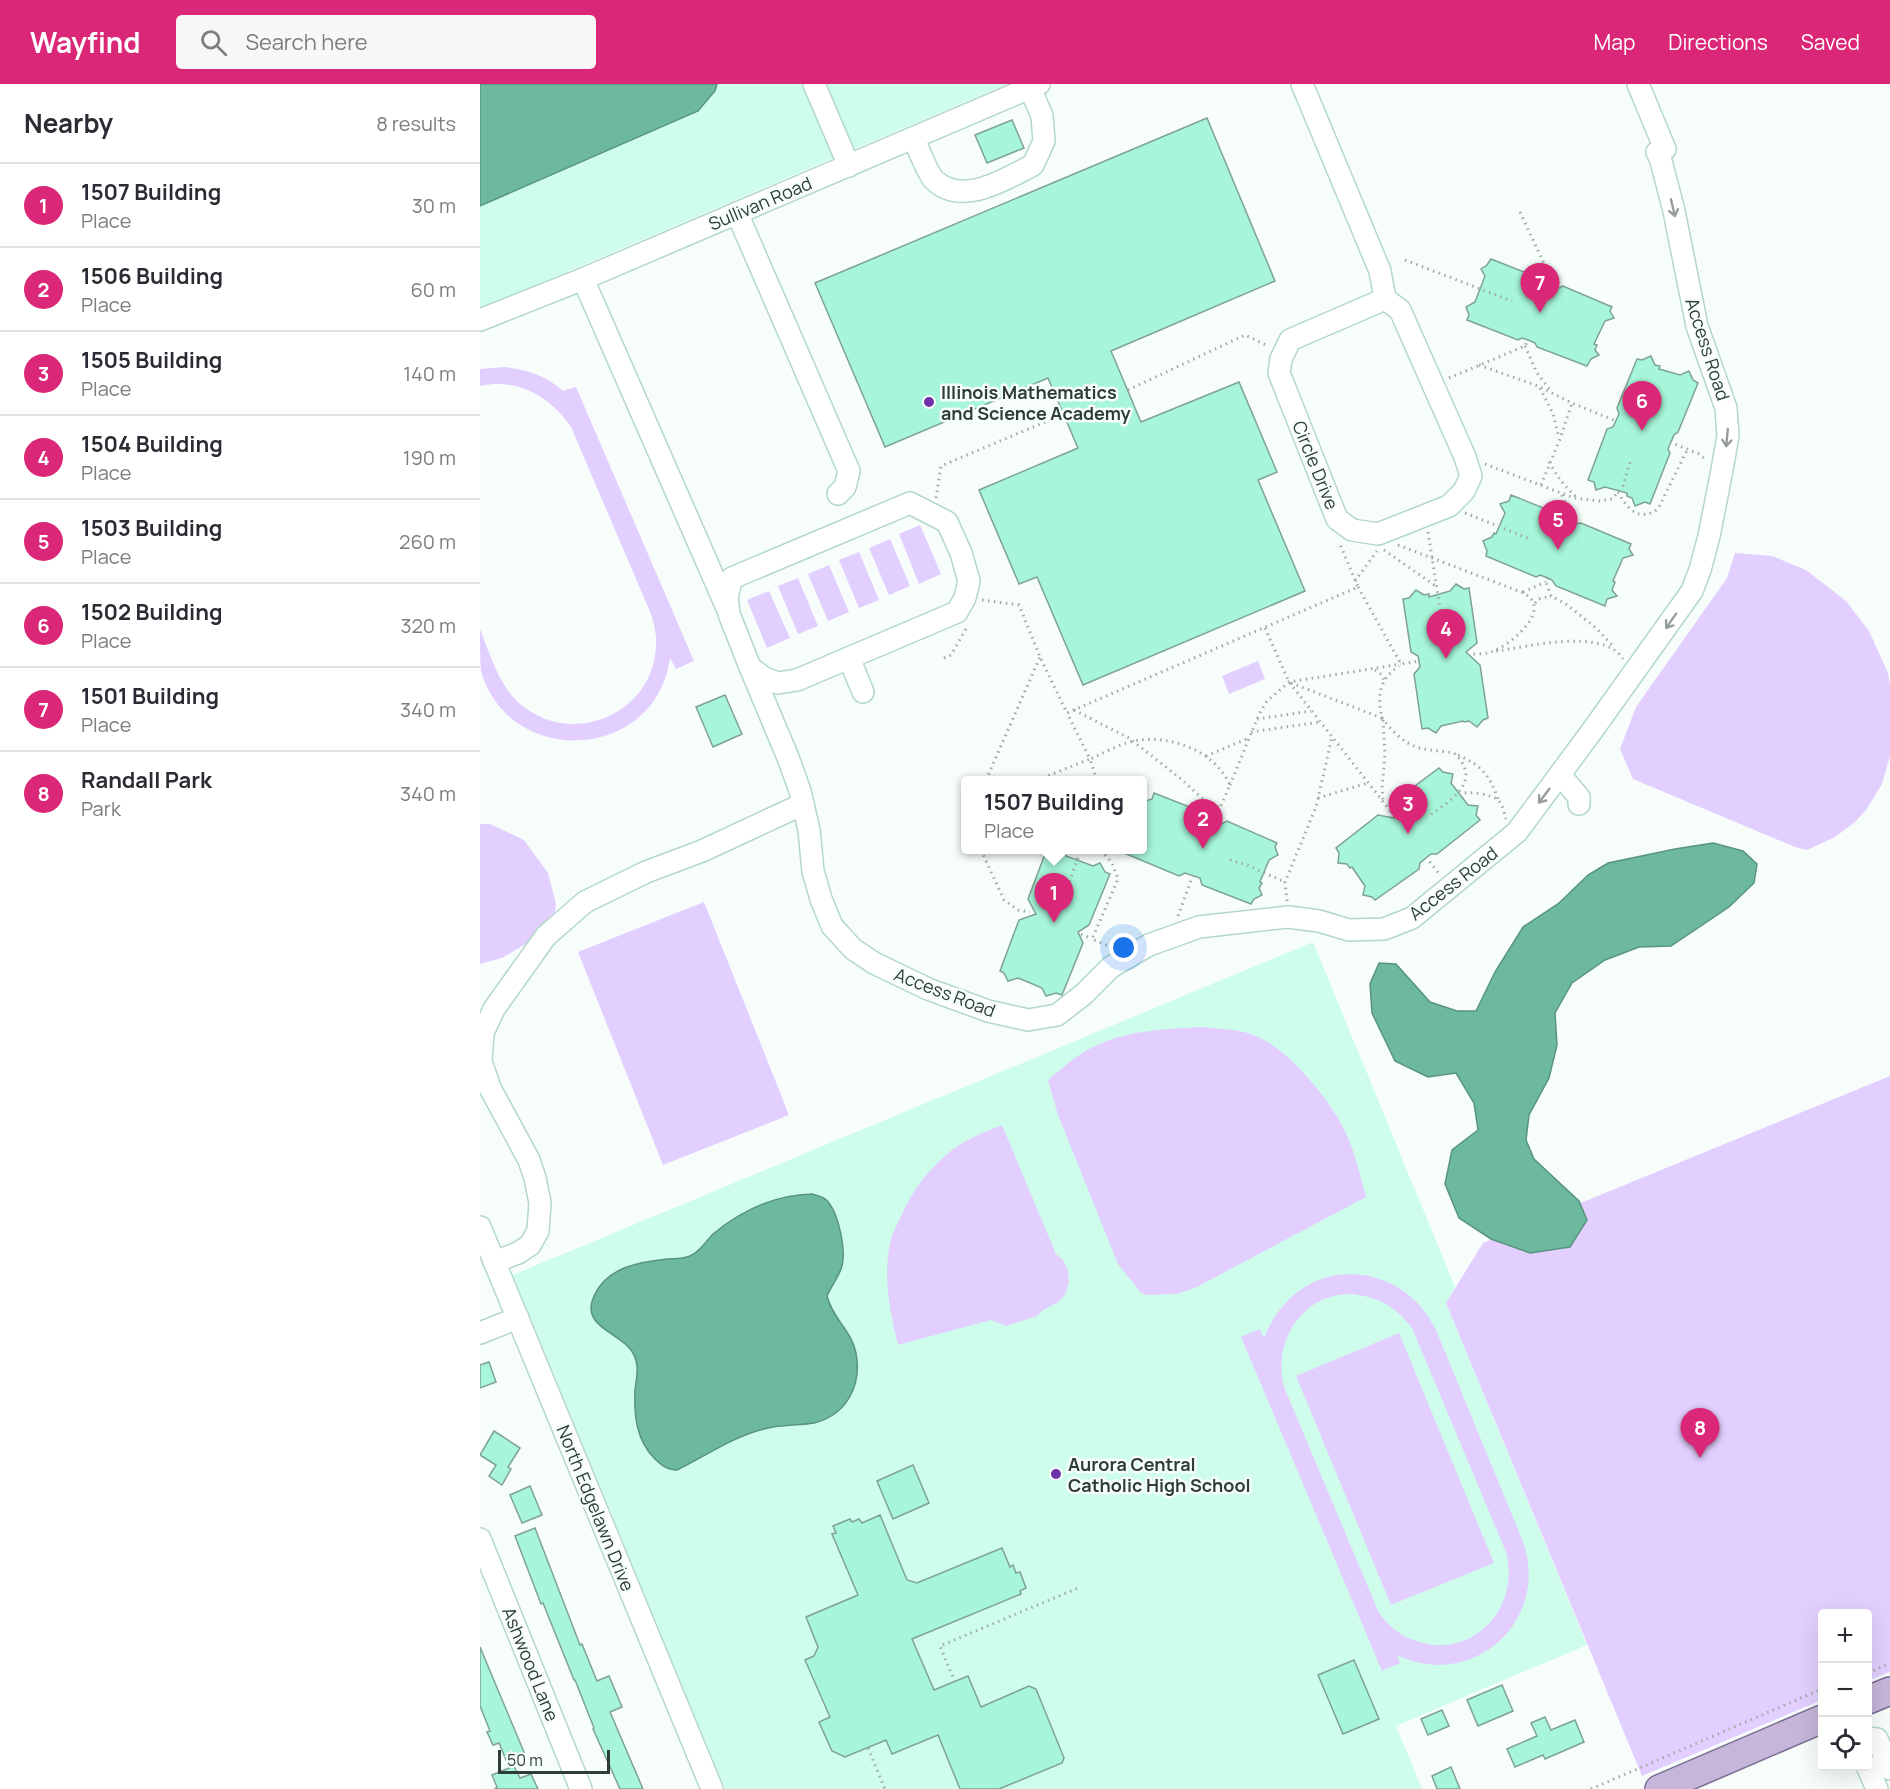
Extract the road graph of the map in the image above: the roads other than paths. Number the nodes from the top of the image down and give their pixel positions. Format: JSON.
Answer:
{"nodes":[{"id":1,"x":814,"y":84,"type":"edge"},
{"id":2,"x":1302,"y":84,"type":"edge"},
{"id":3,"x":1638,"y":84,"type":"edge"},
{"id":4,"x":1035,"y":86,"type":"edge"},
{"id":5,"x":914,"y":139,"type":"junction"},
{"id":6,"x":849,"y":166,"type":"junction"},
{"id":7,"x":738,"y":213,"type":"junction"},
{"id":8,"x":583,"y":279,"type":"junction"},
{"id":9,"x":1385,"y":299,"type":"junction"},
{"id":10,"x":480,"y":320,"type":"edge"},
{"id":11,"x":838,"y":494,"type":"dead end"},
{"id":12,"x":729,"y":614,"type":"junction"},
{"id":13,"x":849,"y":658,"type":"junction"},
{"id":14,"x":750,"y":667,"type":"junction"},
{"id":15,"x":863,"y":692,"type":"dead end"},
{"id":16,"x":1560,"y":775,"type":"junction"},
{"id":17,"x":803,"y":804,"type":"junction"},
{"id":18,"x":1579,"y":804,"type":"dead end"},
{"id":19,"x":480,"y":1227,"type":"edge"},
{"id":20,"x":494,"y":1262,"type":"junction"},
{"id":21,"x":518,"y":1318,"type":"junction"},
{"id":22,"x":480,"y":1333,"type":"edge"},
{"id":23,"x":480,"y":1539,"type":"edge"},
{"id":24,"x":1890,"y":1691,"type":"edge"},
{"id":25,"x":1872,"y":1698,"type":"edge"},
{"id":26,"x":1818,"y":1721,"type":"edge"},
{"id":27,"x":1872,"y":1738,"type":"edge"},
{"id":28,"x":1890,"y":1769,"type":"edge"},
{"id":29,"x":1869,"y":1771,"type":"edge"},
{"id":30,"x":581,"y":1789,"type":"edge"},
{"id":31,"x":712,"y":1789,"type":"edge"},
{"id":32,"x":1659,"y":1789,"type":"edge"},
{"id":33,"x":1877,"y":1789,"type":"edge"}],
"edges":[{"from":1,"to":6,"type":"street"},
{"from":2,"to":9,"type":"street"},
{"from":3,"to":16,"type":"street","name":"Access Road","one_way":true},
{"from":4,"to":5,"type":"street","name":"Sullivan Road"},
{"from":4,"to":5,"type":"street"},
{"from":5,"to":6,"type":"street","name":"Sullivan Road"},
{"from":6,"to":7,"type":"street","name":"Sullivan Road"},
{"from":7,"to":8,"type":"street","name":"Sullivan Road"},
{"from":7,"to":11,"type":"street"},
{"from":8,"to":10,"type":"street","name":"Sullivan Road"},
{"from":8,"to":12,"type":"street","name":"Access Road"},
{"from":9,"to":9,"type":"street","name":"Circle Drive"},
{"from":12,"to":13,"type":"street"},
{"from":12,"to":14,"type":"street","name":"Access Road"},
{"from":13,"to":14,"type":"street"},
{"from":13,"to":15,"type":"street"},
{"from":14,"to":17,"type":"street","name":"Access Road"},
{"from":16,"to":17,"type":"street","name":"Access Road","one_way":true},
{"from":16,"to":18,"type":"street"},
{"from":17,"to":20,"type":"street"},
{"from":19,"to":20,"type":"street","name":"North Edgelawn Drive"},
{"from":20,"to":21,"type":"street","name":"North Edgelawn Drive"},
{"from":21,"to":22,"type":"street"},
{"from":21,"to":31,"type":"street","name":"North Edgelawn Drive"},
{"from":23,"to":30,"type":"street","name":"Ashwood Lane"},
{"from":24,"to":25,"type":"main road"},
{"from":26,"to":32,"type":"main road"},
{"from":27,"to":28,"type":"street"},
{"from":29,"to":33,"type":"street"}]}
